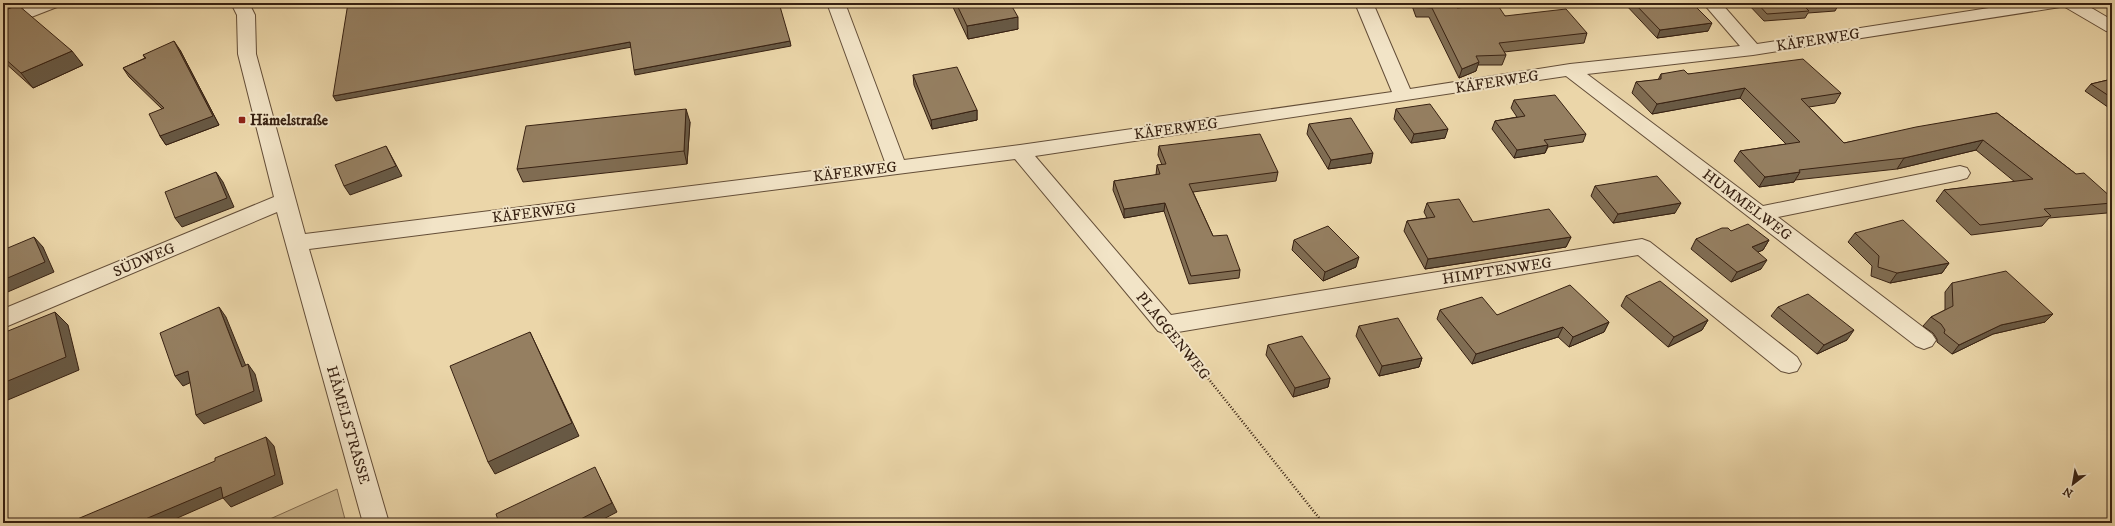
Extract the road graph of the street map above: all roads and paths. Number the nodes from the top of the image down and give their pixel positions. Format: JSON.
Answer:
{"nodes":[{"id":1,"x":51,"y":3,"type":"edge"},
{"id":2,"x":240,"y":3,"type":"edge"},
{"id":3,"x":836,"y":3,"type":"edge"},
{"id":4,"x":1364,"y":3,"type":"edge"},
{"id":5,"x":1712,"y":3,"type":"edge"},
{"id":6,"x":2054,"y":3,"type":"edge"},
{"id":7,"x":2071,"y":3,"type":"edge"},
{"id":8,"x":3,"y":23,"type":"edge"},
{"id":9,"x":2112,"y":28,"type":"edge"},
{"id":10,"x":1753,"y":50,"type":"junction"},
{"id":11,"x":1570,"y":70,"type":"junction"},
{"id":12,"x":1403,"y":96,"type":"junction"},
{"id":13,"x":1020,"y":152,"type":"junction"},
{"id":14,"x":897,"y":167,"type":"junction"},
{"id":15,"x":1960,"y":173,"type":"dead end"},
{"id":16,"x":286,"y":200,"type":"junction"},
{"id":17,"x":1759,"y":214,"type":"junction"},
{"id":18,"x":296,"y":243,"type":"junction"},
{"id":19,"x":3,"y":319,"type":"edge"},
{"id":20,"x":1166,"y":325,"type":"junction"},
{"id":21,"x":1924,"y":340,"type":"dead end"},
{"id":22,"x":1789,"y":364,"type":"dead end"},
{"id":23,"x":376,"y":523,"type":"edge"},
{"id":24,"x":1323,"y":523,"type":"edge"}],
"edges":[{"from":1,"to":8,"type":"street"},
{"from":2,"to":16,"type":"street","name":"HÄMELSTRASSE"},
{"from":3,"to":14,"type":"street"},
{"from":4,"to":12,"type":"street"},
{"from":5,"to":10,"type":"street"},
{"from":6,"to":10,"type":"street","name":"KÄFERWEG"},
{"from":7,"to":9,"type":"street"},
{"from":10,"to":11,"type":"street","name":"KÄFERWEG"},
{"from":11,"to":12,"type":"street","name":"KÄFERWEG"},
{"from":11,"to":17,"type":"street","name":"HUMMELWEG"},
{"from":12,"to":13,"type":"street","name":"KÄFERWEG"},
{"from":13,"to":14,"type":"street","name":"KÄFERWEG"},
{"from":13,"to":20,"type":"street","name":"PLAGGENWEG"},
{"from":14,"to":18,"type":"street","name":"KÄFERWEG"},
{"from":15,"to":17,"type":"street"},
{"from":16,"to":18,"type":"street","name":"HÄMELSTRASSE"},
{"from":16,"to":19,"type":"street","name":"SÜDWEG"},
{"from":17,"to":21,"type":"street","name":"HUMMELWEG"},
{"from":18,"to":23,"type":"street","name":"HÄMELSTRASSE"},
{"from":20,"to":22,"type":"street","name":"HIMPTENWEG"},
{"from":20,"to":24,"type":"path","name":"PLAGGENWEG"}]}
